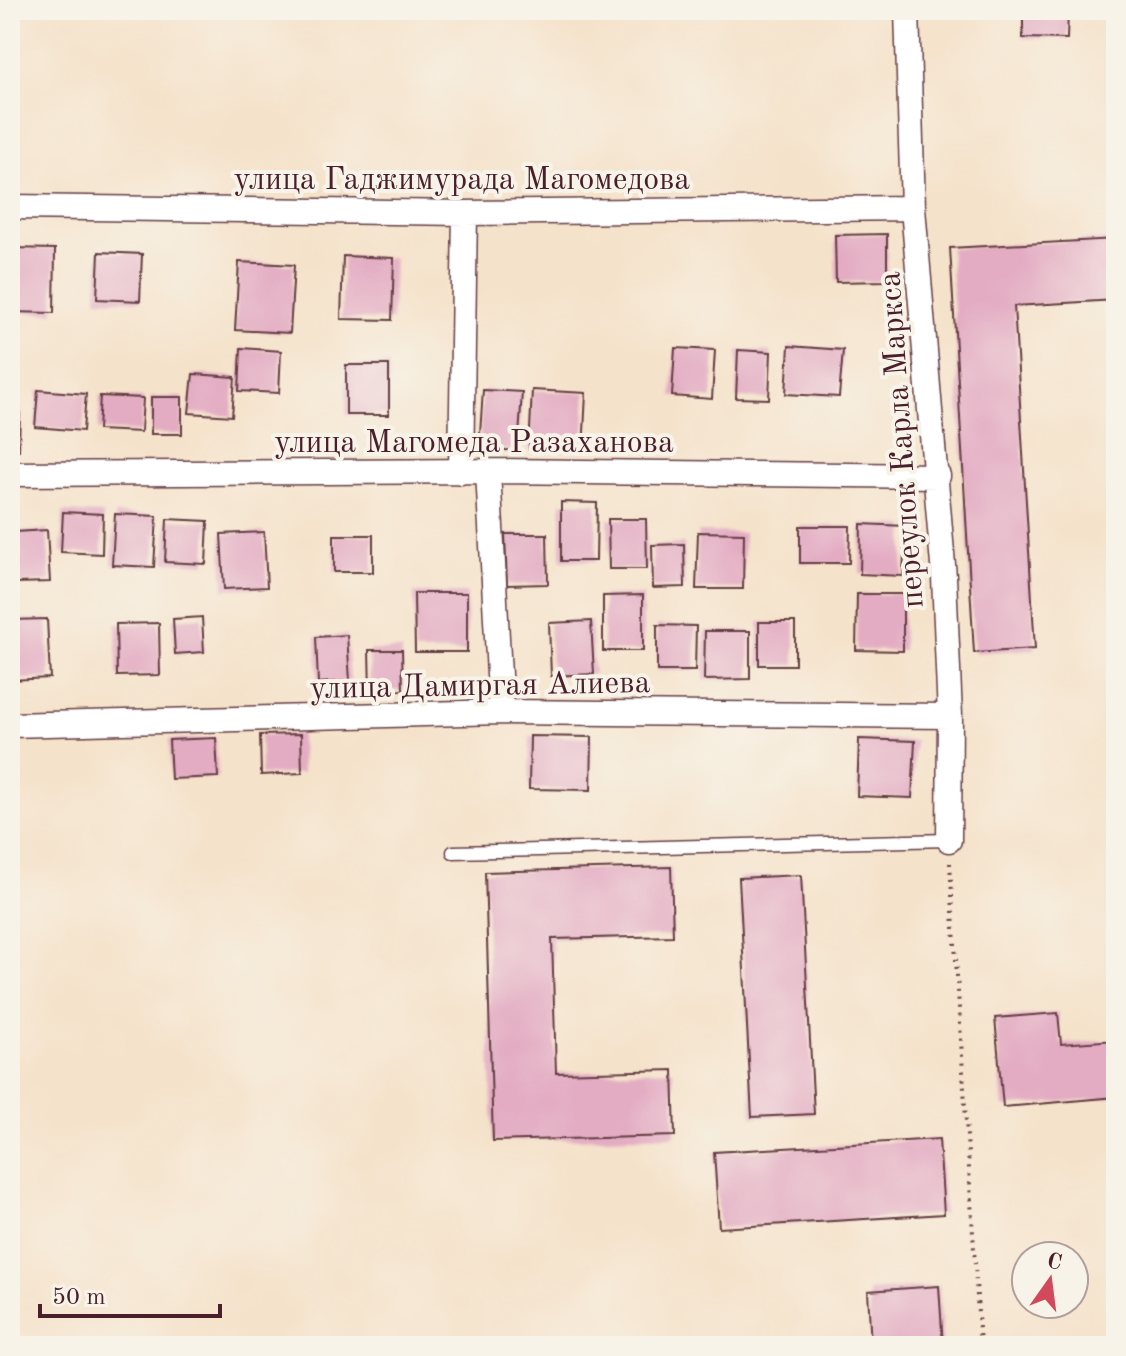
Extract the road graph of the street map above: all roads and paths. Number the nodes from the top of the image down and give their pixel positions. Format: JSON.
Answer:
{"nodes":[{"id":1,"x":907,"y":10,"type":"edge"},
{"id":2,"x":10,"y":207,"type":"edge"},
{"id":3,"x":913,"y":208,"type":"junction"},
{"id":4,"x":465,"y":213,"type":"junction"},
{"id":5,"x":488,"y":471,"type":"junction"},
{"id":6,"x":461,"y":472,"type":"junction"},
{"id":7,"x":10,"y":474,"type":"edge"},
{"id":8,"x":938,"y":476,"type":"junction"},
{"id":9,"x":501,"y":712,"type":"junction"},
{"id":10,"x":950,"y":716,"type":"junction"},
{"id":11,"x":10,"y":725,"type":"edge"},
{"id":12,"x":949,"y":840,"type":"junction"},
{"id":13,"x":453,"y":852,"type":"dead end"},
{"id":14,"x":980,"y":1346,"type":"edge"}],
"edges":[{"from":1,"to":3,"type":"street","name":"переулок Карла Маркса"},
{"from":2,"to":4,"type":"street","name":"улица Гаджимурада Магомедова"},
{"from":3,"to":4,"type":"street","name":"улица Гаджимурада Магомедова"},
{"from":3,"to":8,"type":"street","name":"переулок Карла Маркса"},
{"from":4,"to":6,"type":"street"},
{"from":5,"to":6,"type":"street","name":"улица Магомеда Разаханова"},
{"from":5,"to":8,"type":"street","name":"улица Магомеда Разаханова"},
{"from":5,"to":9,"type":"street"},
{"from":6,"to":7,"type":"street","name":"улица Магомеда Разаханова"},
{"from":8,"to":10,"type":"street","name":"переулок Карла Маркса"},
{"from":9,"to":10,"type":"street","name":"улица Дамиргая Алиева"},
{"from":9,"to":11,"type":"street","name":"улица Дамиргая Алиева"},
{"from":10,"to":12,"type":"street","name":"переулок Карла Маркса"},
{"from":12,"to":13,"type":"lane"},
{"from":12,"to":14,"type":"path"}]}
